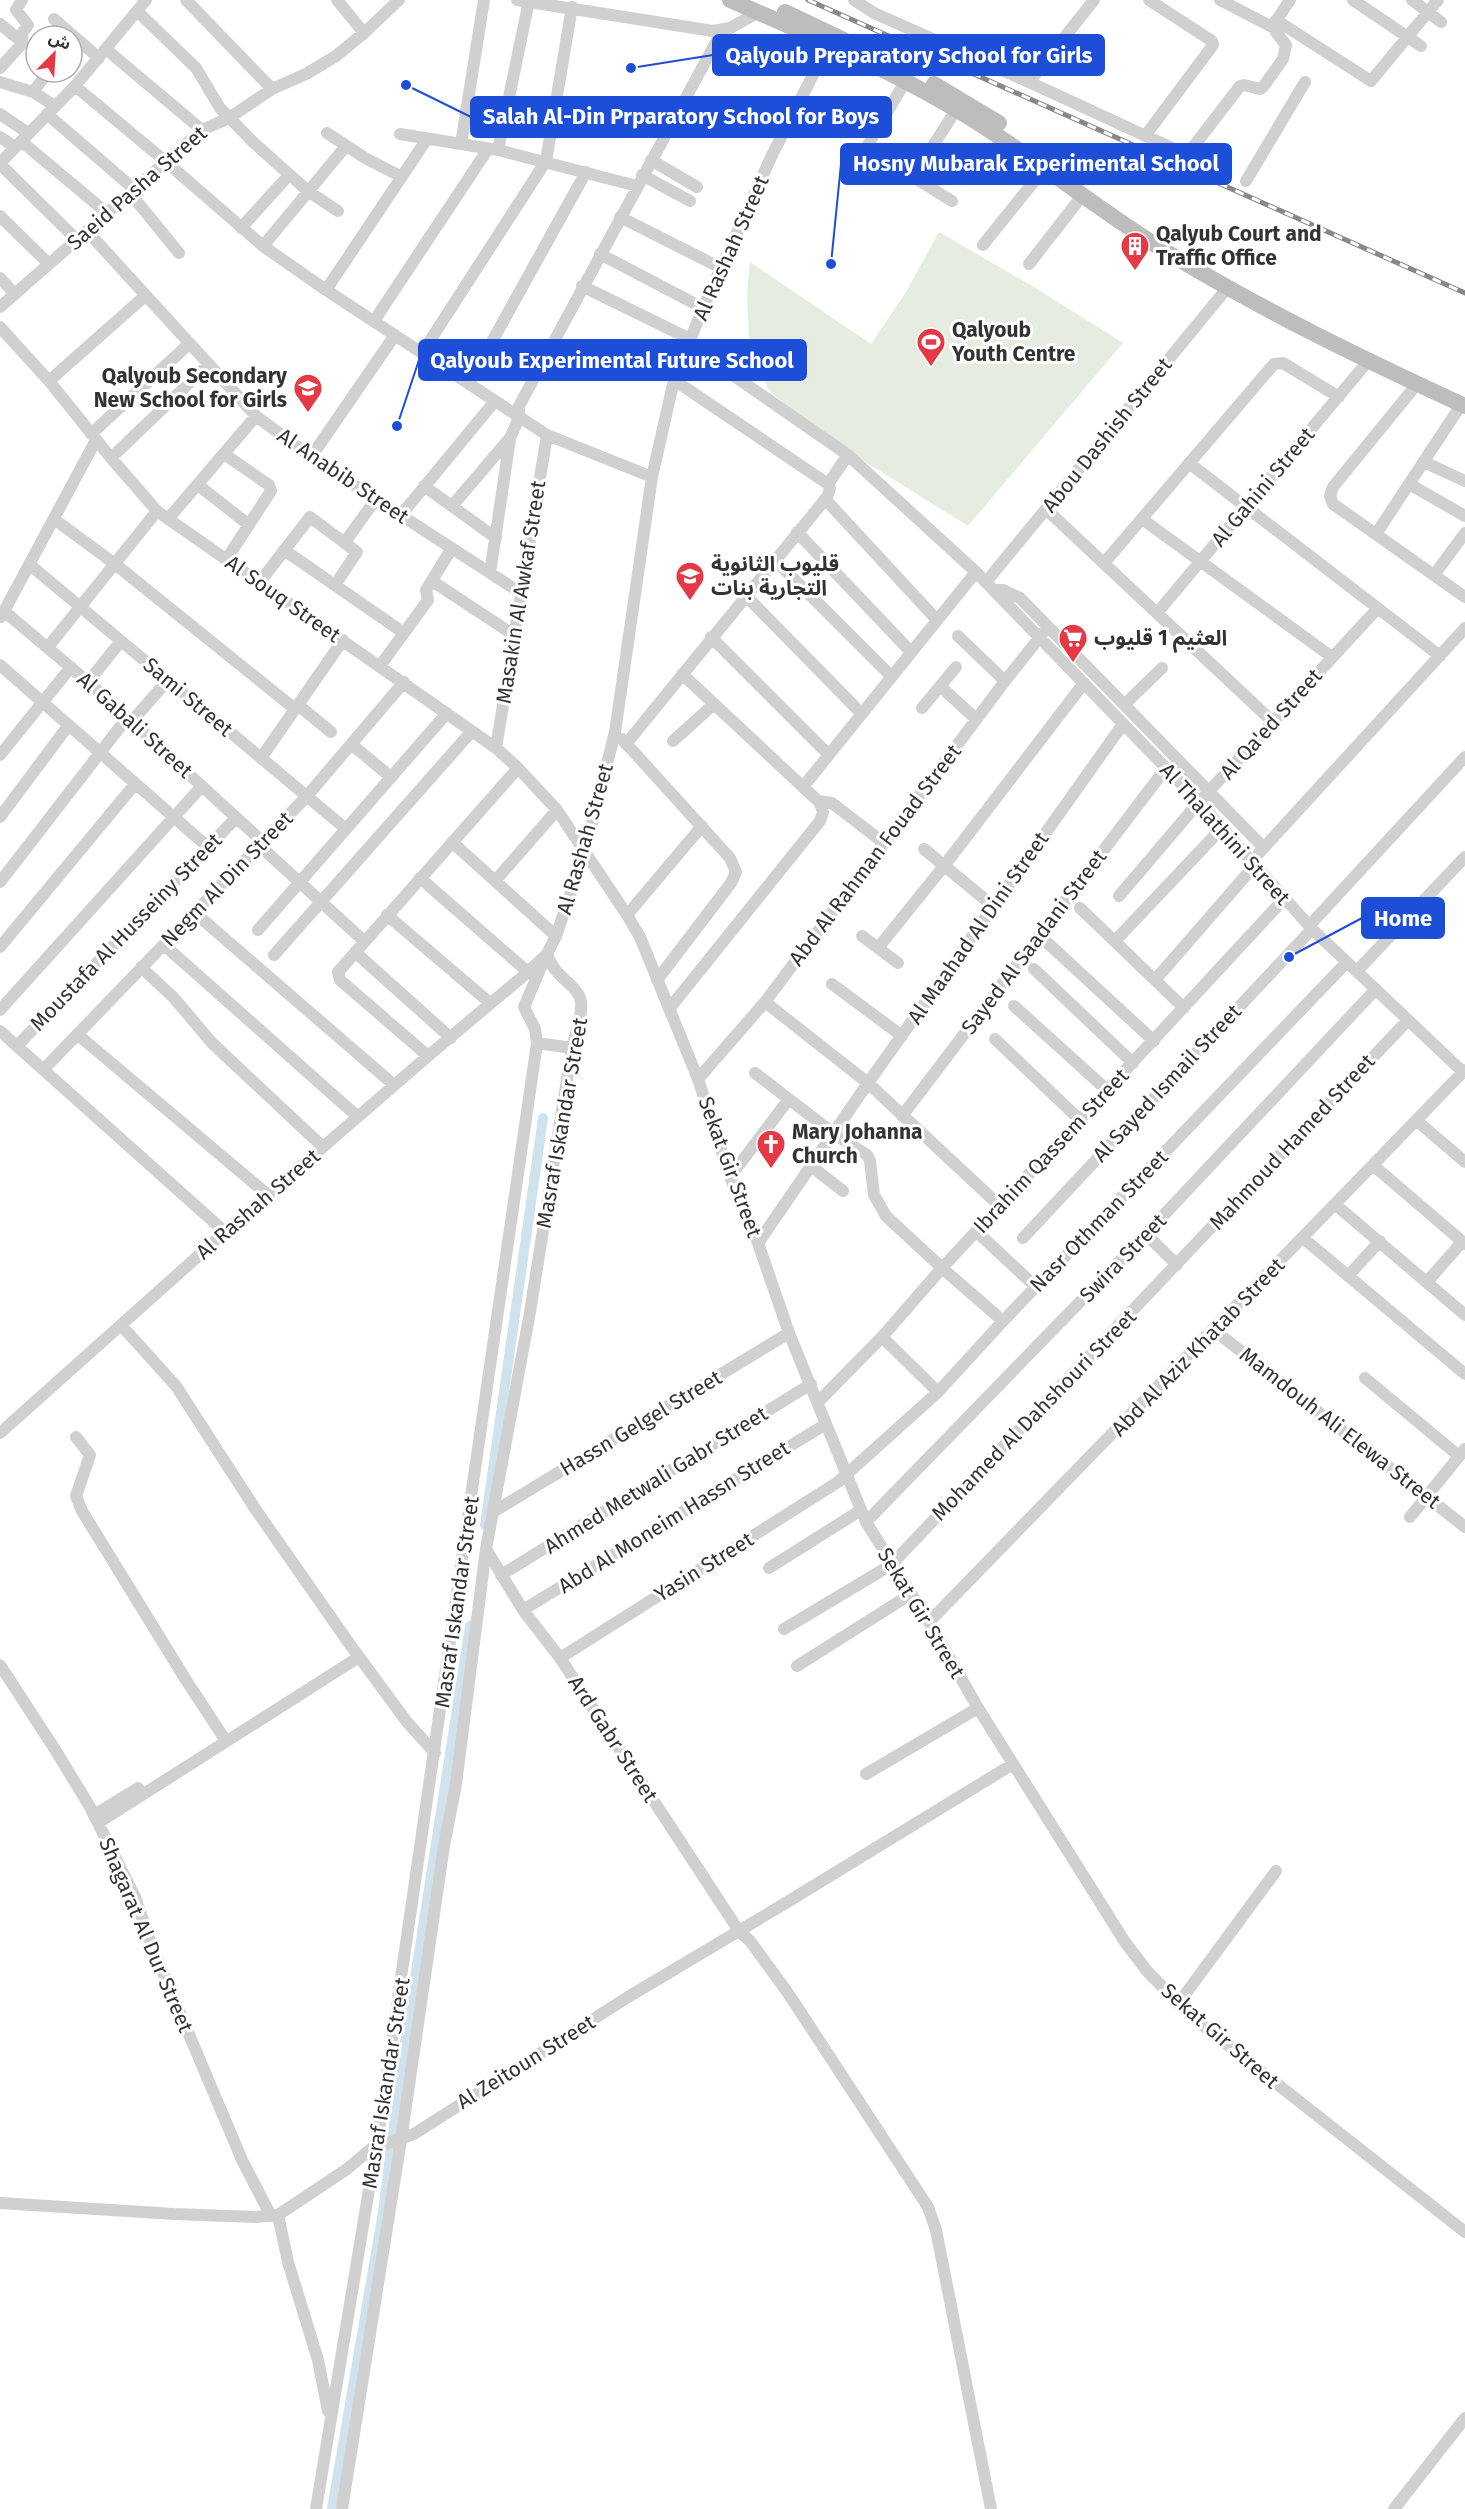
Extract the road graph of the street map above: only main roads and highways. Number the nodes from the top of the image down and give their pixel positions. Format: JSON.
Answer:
{"nodes":[{"id":1,"x":730,"y":0,"type":"edge"},
{"id":2,"x":758,"y":6,"type":"edge"},
{"id":3,"x":831,"y":40,"type":"junction"},
{"id":4,"x":1464,"y":402,"type":"edge"}],
"edges":[{"from":1,"to":2,"type":"main road"},
{"from":2,"to":3,"type":"main road"},
{"from":3,"to":4,"type":"main road"},
{"from":3,"to":4,"type":"main road"}]}
